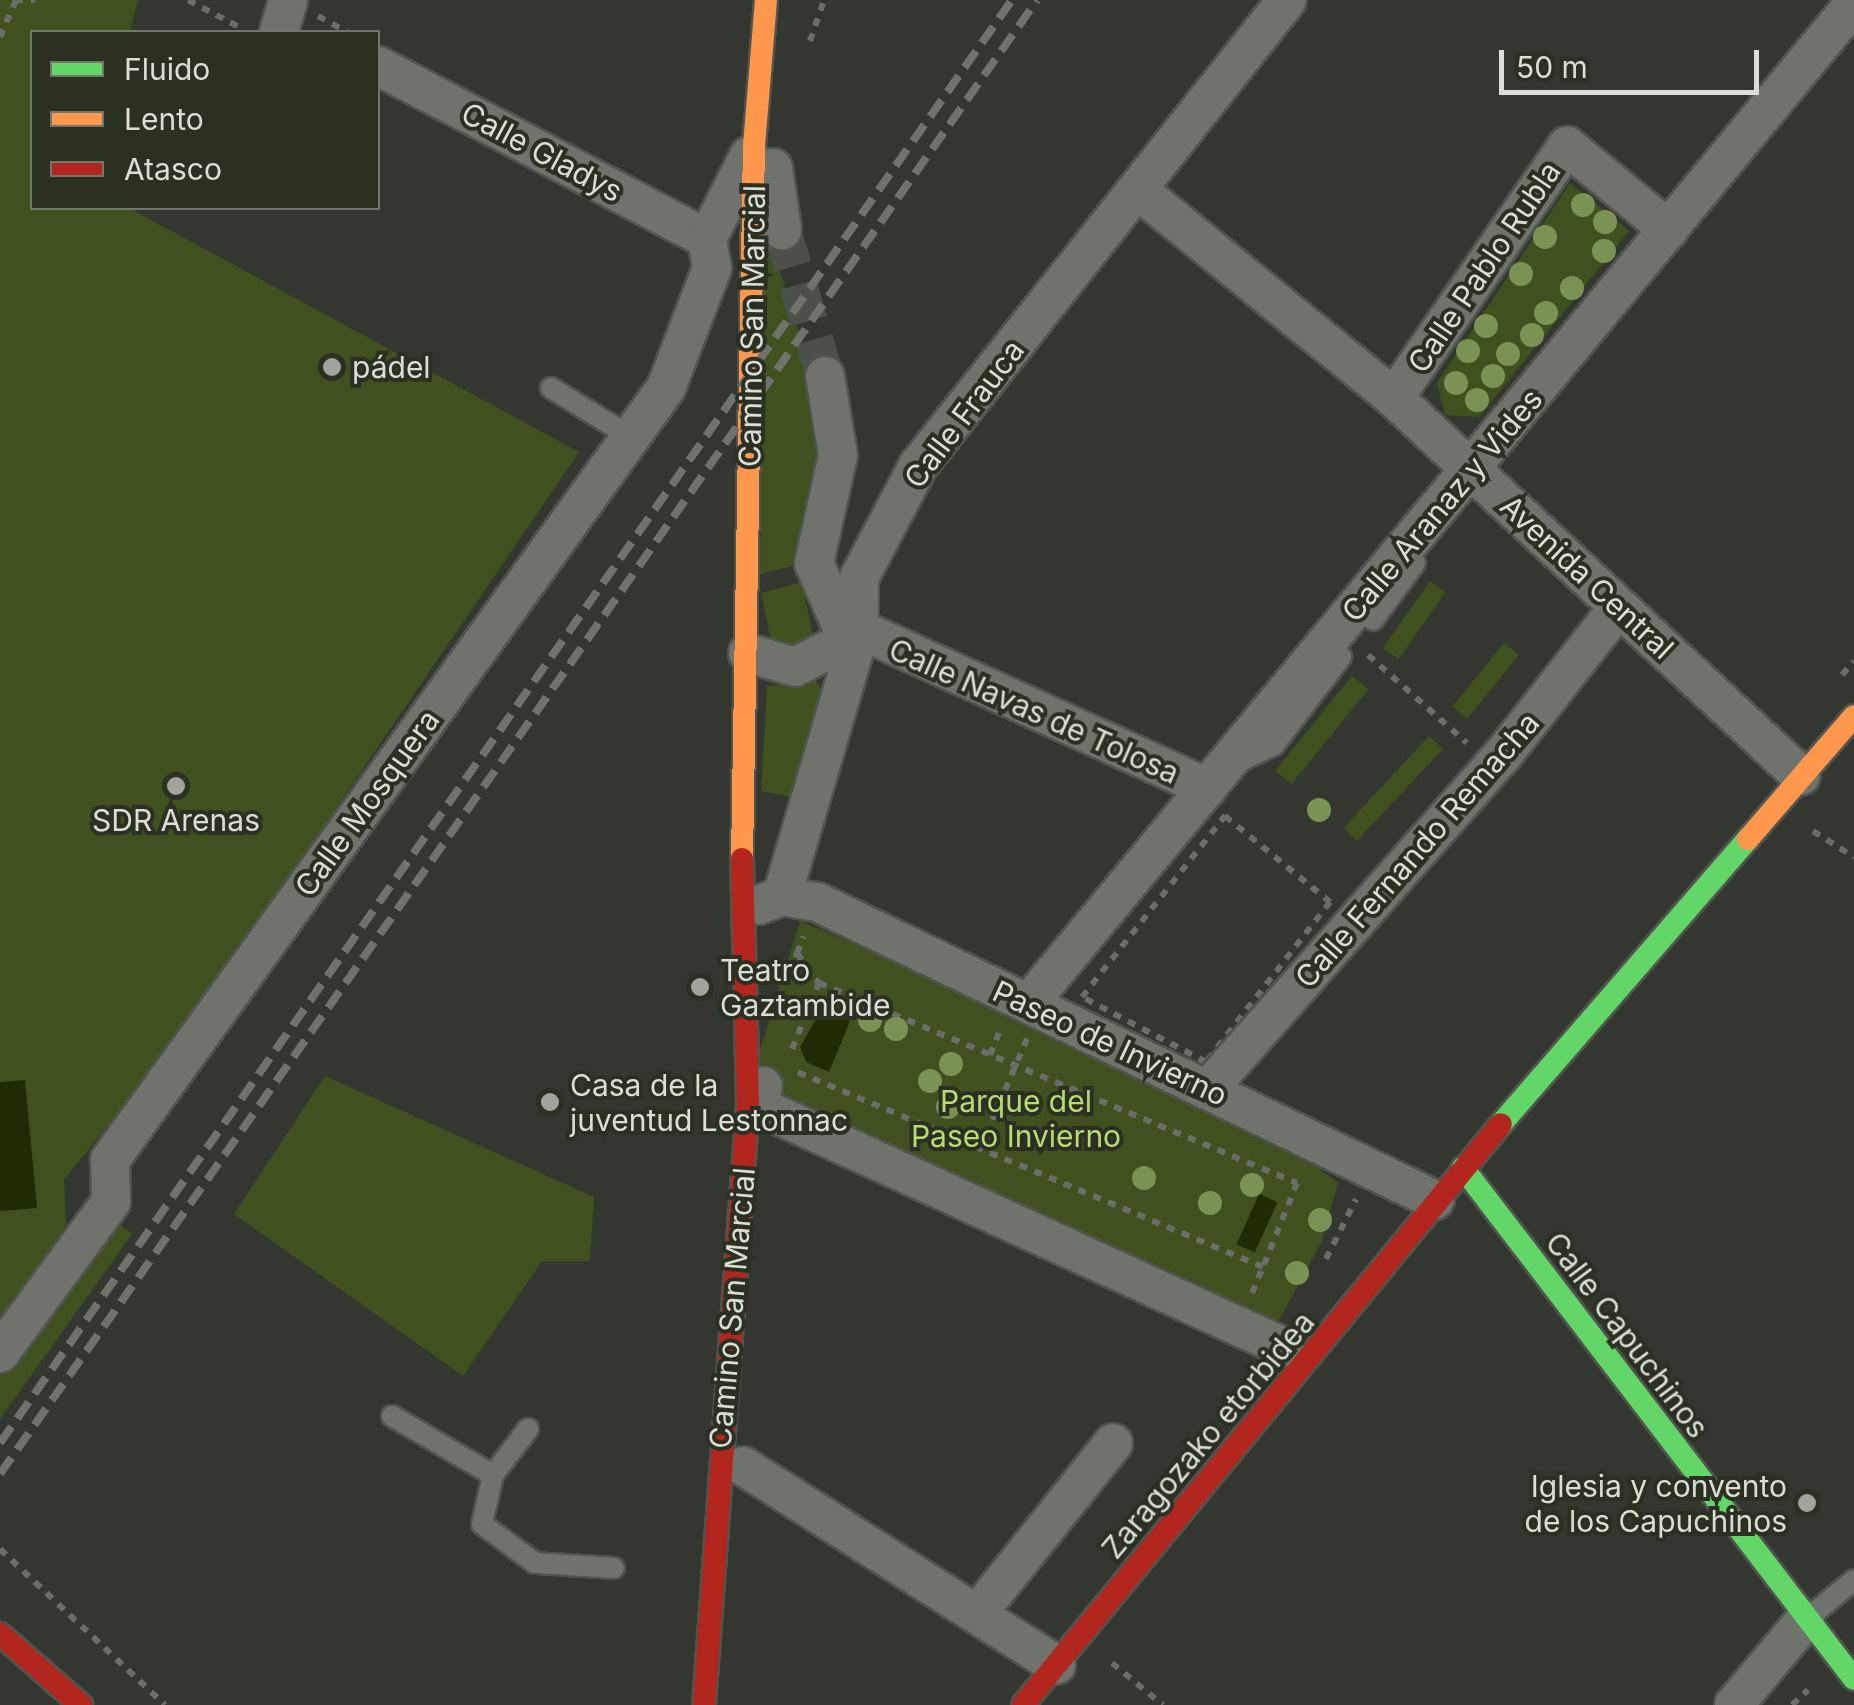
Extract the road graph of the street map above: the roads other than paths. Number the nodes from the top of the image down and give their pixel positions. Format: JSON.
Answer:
{"nodes":[{"id":1,"x":766,"y":0,"type":"edge"},
{"id":2,"x":792,"y":0,"type":"edge"},
{"id":3,"x":1287,"y":0,"type":"edge"},
{"id":4,"x":1854,"y":4,"type":"edge"},
{"id":5,"x":380,"y":67,"type":"edge"},
{"id":6,"x":754,"y":146,"type":"junction"},
{"id":7,"x":1138,"y":190,"type":"junction"},
{"id":8,"x":782,"y":230,"type":"tunnel mouth"},
{"id":9,"x":1669,"y":230,"type":"junction"},
{"id":10,"x":709,"y":253,"type":"junction"},
{"id":11,"x":752,"y":282,"type":"junction"},
{"id":12,"x":825,"y":376,"type":"tunnel mouth"},
{"id":13,"x":550,"y":388,"type":"dead end"},
{"id":14,"x":1394,"y":398,"type":"junction"},
{"id":15,"x":631,"y":437,"type":"junction"},
{"id":16,"x":1473,"y":470,"type":"junction"},
{"id":17,"x":1440,"y":508,"type":"junction"},
{"id":18,"x":1619,"y":607,"type":"junction"},
{"id":19,"x":1374,"y":628,"type":"road end"},
{"id":20,"x":860,"y":634,"type":"junction"},
{"id":21,"x":748,"y":652,"type":"junction"},
{"id":22,"x":1354,"y":655,"type":"road end"},
{"id":23,"x":1854,"y":716,"type":"edge"},
{"id":24,"x":1801,"y":776,"type":"junction"},
{"id":25,"x":1224,"y":793,"type":"junction"},
{"id":26,"x":782,"y":896,"type":"junction"},
{"id":27,"x":747,"y":910,"type":"junction"},
{"id":28,"x":1030,"y":1018,"type":"junction"},
{"id":29,"x":763,"y":1086,"type":"dead end"},
{"id":30,"x":1208,"y":1089,"type":"junction"},
{"id":31,"x":1464,"y":1168,"type":"junction"},
{"id":32,"x":1435,"y":1200,"type":"junction"},
{"id":33,"x":1284,"y":1347,"type":"dead end"},
{"id":34,"x":0,"y":1353,"type":"edge"},
{"id":35,"x":392,"y":1416,"type":"dead end"},
{"id":36,"x":528,"y":1429,"type":"dead end"},
{"id":37,"x":1113,"y":1443,"type":"dead end"},
{"id":38,"x":744,"y":1466,"type":"dead end"},
{"id":39,"x":493,"y":1475,"type":"junction"},
{"id":40,"x":614,"y":1568,"type":"dead end"},
{"id":41,"x":1854,"y":1580,"type":"edge"},
{"id":42,"x":978,"y":1613,"type":"junction"},
{"id":43,"x":1805,"y":1620,"type":"junction"},
{"id":44,"x":0,"y":1634,"type":"edge"},
{"id":45,"x":1056,"y":1666,"type":"junction"},
{"id":46,"x":1854,"y":1679,"type":"edge"},
{"id":47,"x":80,"y":1705,"type":"edge"},
{"id":48,"x":704,"y":1705,"type":"edge"},
{"id":49,"x":1023,"y":1705,"type":"edge"},
{"id":50,"x":1734,"y":1705,"type":"edge"}],
"edges":[{"from":1,"to":6,"type":"street","name":"Camino San Marcial"},
{"from":2,"to":8,"type":"street","name":"Camino San Marcial"},
{"from":3,"to":7,"type":"street","name":"Calle Frauca"},
{"from":4,"to":9,"type":"street","name":"Calle Aranaz y Vides"},
{"from":5,"to":10,"type":"street","name":"Calle Gladys"},
{"from":6,"to":10,"type":"street","name":"Calle Mosquera"},
{"from":6,"to":11,"type":"street","name":"Camino San Marcial"},
{"from":7,"to":14,"type":"street","name":"Avenida Central"},
{"from":7,"to":20,"type":"street","name":"Calle Frauca"},
{"from":9,"to":14,"type":"street","name":"Calle Pablo Rubla"},
{"from":9,"to":16,"type":"street","name":"Calle Aranaz y Vides"},
{"from":10,"to":11,"type":"street","name":"Calle Gladys"},
{"from":10,"to":15,"type":"street","name":"Calle Mosquera"},
{"from":11,"to":21,"type":"street","name":"Camino San Marcial"},
{"from":12,"to":20,"type":"street"},
{"from":13,"to":15,"type":"lane"},
{"from":14,"to":16,"type":"street","name":"Avenida Central"},
{"from":15,"to":34,"type":"street","name":"Calle Mosquera"},
{"from":16,"to":17,"type":"street","name":"Calle Aranaz y Vides"},
{"from":16,"to":18,"type":"street","name":"Avenida Central"},
{"from":17,"to":19,"type":"lane"},
{"from":17,"to":25,"type":"street","name":"Calle Aranaz y Vides"},
{"from":18,"to":24,"type":"street","name":"Avenida Central"},
{"from":18,"to":30,"type":"street","name":"Calle Fernando Remacha"},
{"from":20,"to":21,"type":"street"},
{"from":20,"to":25,"type":"street","name":"Calle Navas de Tolosa"},
{"from":20,"to":26,"type":"street","name":"Calle Frauca"},
{"from":21,"to":27,"type":"street","name":"Camino San Marcial"},
{"from":22,"to":25,"type":"lane"},
{"from":23,"to":24,"type":"street"},
{"from":24,"to":31,"type":"street"},
{"from":25,"to":28,"type":"street","name":"Calle Aranaz y Vides"},
{"from":26,"to":27,"type":"street"},
{"from":26,"to":28,"type":"street","name":"Paseo de Invierno"},
{"from":27,"to":48,"type":"street","name":"Camino San Marcial"},
{"from":28,"to":30,"type":"street","name":"Paseo de Invierno"},
{"from":29,"to":33,"type":"street"},
{"from":30,"to":32,"type":"street","name":"Paseo de Invierno"},
{"from":31,"to":32,"type":"street","name":"Zaragozako etorbidea"},
{"from":31,"to":43,"type":"street","name":"Calle Capuchinos"},
{"from":32,"to":45,"type":"street","name":"Zaragozako etorbidea"},
{"from":35,"to":39,"type":"lane"},
{"from":36,"to":39,"type":"lane"},
{"from":37,"to":42,"type":"street"},
{"from":38,"to":42,"type":"street"},
{"from":39,"to":40,"type":"lane"},
{"from":41,"to":43,"type":"lane"},
{"from":42,"to":45,"type":"street"},
{"from":43,"to":46,"type":"street","name":"Calle Capuchinos"},
{"from":43,"to":50,"type":"street"},
{"from":44,"to":47,"type":"street"},
{"from":45,"to":49,"type":"street","name":"Zaragozako etorbidea"}]}
